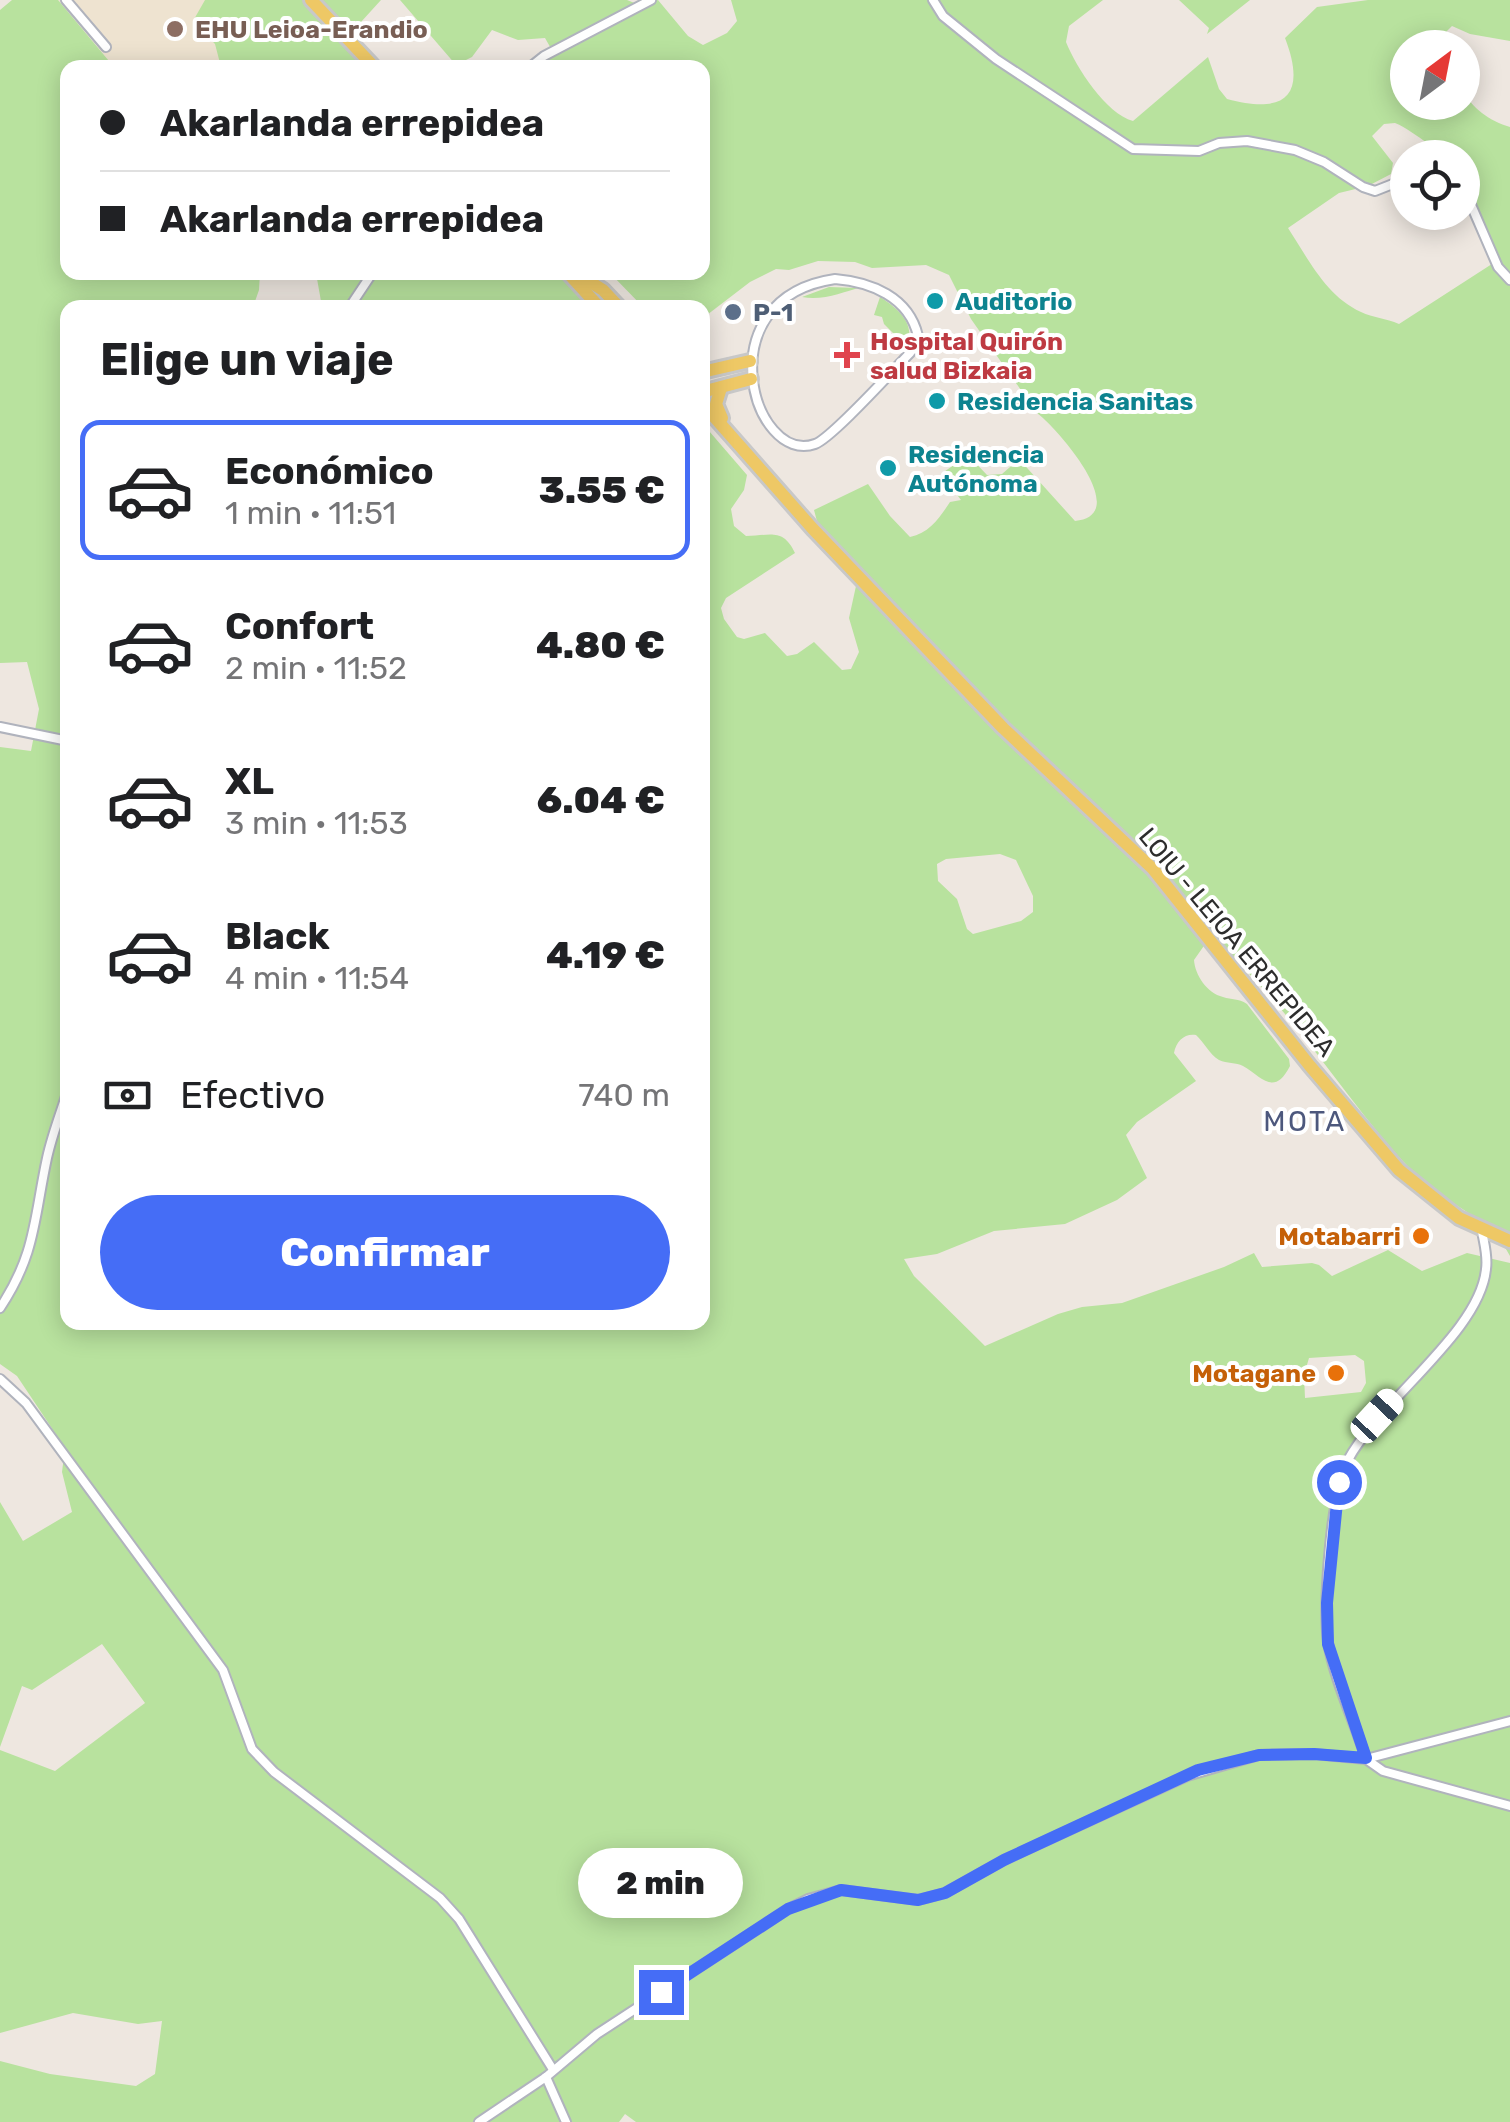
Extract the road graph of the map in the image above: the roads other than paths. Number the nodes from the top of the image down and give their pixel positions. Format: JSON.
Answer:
{"nodes":[{"id":1,"x":66,"y":0,"type":"edge"},
{"id":2,"x":311,"y":0,"type":"edge"},
{"id":3,"x":651,"y":0,"type":"edge"},
{"id":4,"x":933,"y":0,"type":"edge"},
{"id":5,"x":106,"y":48,"type":"dead end"},
{"id":6,"x":367,"y":60,"type":"edge"},
{"id":7,"x":539,"y":60,"type":"edge"},
{"id":8,"x":1390,"y":185,"type":"edge"},
{"id":9,"x":1480,"y":226,"type":"edge"},
{"id":10,"x":579,"y":280,"type":"edge"},
{"id":11,"x":581,"y":280,"type":"edge"},
{"id":12,"x":585,"y":280,"type":"edge"},
{"id":13,"x":1510,"y":280,"type":"edge"},
{"id":14,"x":594,"y":300,"type":"edge"},
{"id":15,"x":602,"y":300,"type":"edge"},
{"id":16,"x":612,"y":300,"type":"edge"},
{"id":17,"x":750,"y":361,"type":"junction"},
{"id":18,"x":728,"y":366,"type":"junction"},
{"id":19,"x":710,"y":370,"type":"edge"},
{"id":20,"x":751,"y":379,"type":"junction"},
{"id":21,"x":726,"y":387,"type":"junction"},
{"id":22,"x":710,"y":390,"type":"edge"},
{"id":23,"x":710,"y":412,"type":"edge"},
{"id":24,"x":710,"y":424,"type":"edge"},
{"id":25,"x":790,"y":500,"type":"junction"},
{"id":26,"x":813,"y":529,"type":"junction"},
{"id":27,"x":0,"y":727,"type":"edge"},
{"id":28,"x":60,"y":739,"type":"edge"},
{"id":29,"x":60,"y":1116,"type":"edge"},
{"id":30,"x":1482,"y":1231,"type":"junction"},
{"id":31,"x":1510,"y":1241,"type":"edge"},
{"id":32,"x":0,"y":1308,"type":"edge"},
{"id":33,"x":0,"y":1379,"type":"edge"},
{"id":34,"x":1510,"y":1721,"type":"edge"},
{"id":35,"x":1366,"y":1758,"type":"junction"},
{"id":36,"x":1510,"y":1806,"type":"edge"},
{"id":37,"x":549,"y":2072,"type":"junction"},
{"id":38,"x":479,"y":2122,"type":"edge"},
{"id":39,"x":566,"y":2122,"type":"edge"}],
"edges":[{"from":1,"to":5,"type":"street"},
{"from":2,"to":6,"type":"main road"},
{"from":3,"to":7,"type":"street"},
{"from":4,"to":8,"type":"street"},
{"from":9,"to":13,"type":"street"},
{"from":10,"to":14,"type":"main road"},
{"from":11,"to":15,"type":"main road"},
{"from":12,"to":16,"type":"main road"},
{"from":17,"to":18,"type":"main road"},
{"from":17,"to":20,"type":"street"},
{"from":17,"to":20,"type":"street"},
{"from":18,"to":19,"type":"main road"},
{"from":18,"to":21,"type":"main road"},
{"from":20,"to":21,"type":"main road"},
{"from":21,"to":22,"type":"main road"},
{"from":21,"to":25,"type":"main road"},
{"from":23,"to":25,"type":"main road","name":"LOIU - LEIOA ERREPIDEA"},
{"from":24,"to":26,"type":"main road","name":"LOIU - LEIOA ERREPIDEA"},
{"from":25,"to":26,"type":"main road","name":"LOIU - LEIOA ERREPIDEA"},
{"from":26,"to":30,"type":"main road","name":"LOIU - LEIOA ERREPIDEA"},
{"from":27,"to":28,"type":"street"},
{"from":29,"to":32,"type":"street"},
{"from":30,"to":31,"type":"main road","name":"LOIU - LEIOA ERREPIDEA"},
{"from":30,"to":35,"type":"street"},
{"from":33,"to":37,"type":"street"},
{"from":34,"to":35,"type":"street"},
{"from":35,"to":36,"type":"street"},
{"from":35,"to":37,"type":"street"},
{"from":37,"to":38,"type":"street"},
{"from":37,"to":39,"type":"street"}]}
